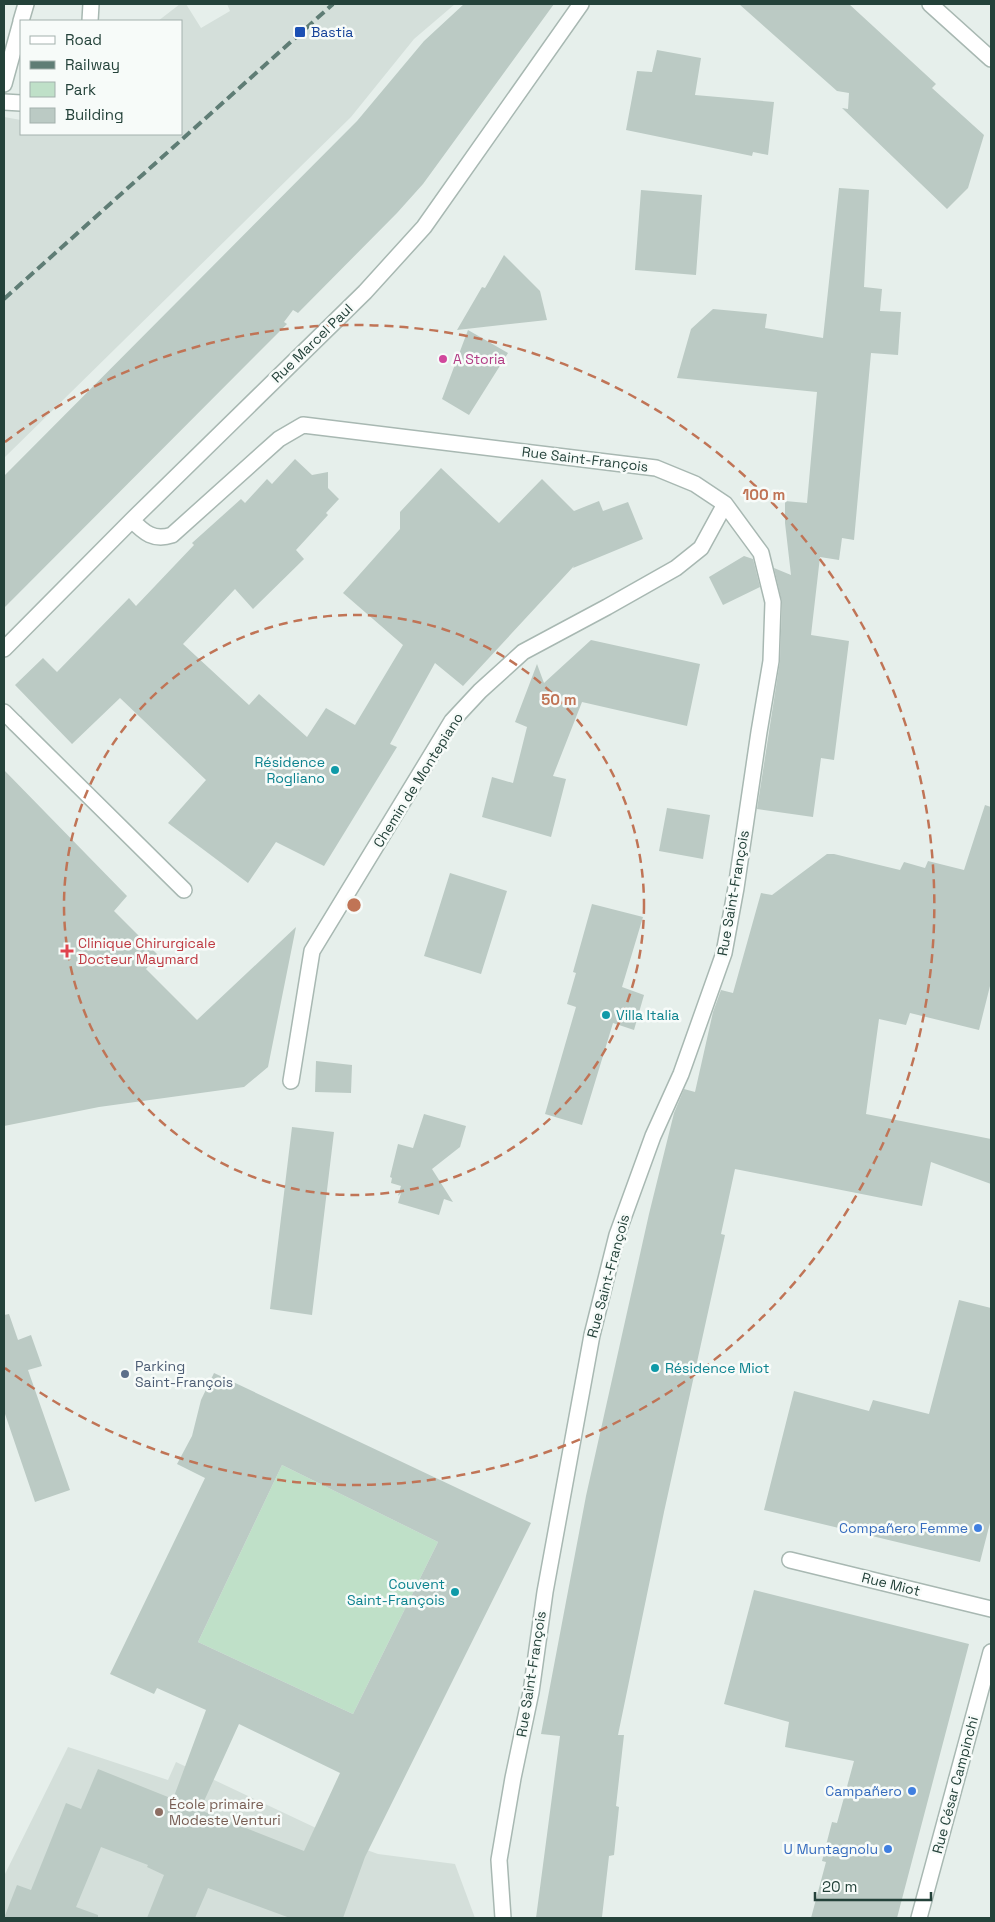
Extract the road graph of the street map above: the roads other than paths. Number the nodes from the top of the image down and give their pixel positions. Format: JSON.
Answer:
{"nodes":[{"id":1,"x":26,"y":4,"type":"edge"},
{"id":2,"x":91,"y":4,"type":"edge"},
{"id":3,"x":581,"y":4,"type":"edge"},
{"id":4,"x":930,"y":4,"type":"edge"},
{"id":5,"x":22,"y":20,"type":"edge"},
{"id":6,"x":90,"y":20,"type":"edge"},
{"id":7,"x":20,"y":26,"type":"edge"},
{"id":8,"x":991,"y":59,"type":"edge"},
{"id":9,"x":4,"y":84,"type":"edge"},
{"id":10,"x":4,"y":102,"type":"edge"},
{"id":11,"x":20,"y":103,"type":"edge"},
{"id":12,"x":725,"y":504,"type":"junction"},
{"id":13,"x":132,"y":520,"type":"junction"},
{"id":14,"x":4,"y":649,"type":"edge"},
{"id":15,"x":4,"y":712,"type":"edge"},
{"id":16,"x":184,"y":890,"type":"dead end"},
{"id":17,"x":292,"y":1081,"type":"dead end"},
{"id":18,"x":790,"y":1560,"type":"dead end"},
{"id":19,"x":991,"y":1609,"type":"edge"},
{"id":20,"x":991,"y":1652,"type":"edge"},
{"id":21,"x":502,"y":1918,"type":"edge"},
{"id":22,"x":919,"y":1918,"type":"edge"}],
"edges":[{"from":1,"to":5,"type":"street"},
{"from":2,"to":6,"type":"street"},
{"from":3,"to":13,"type":"street","name":"Rue Marcel Paul"},
{"from":4,"to":8,"type":"street"},
{"from":7,"to":9,"type":"street"},
{"from":10,"to":11,"type":"street"},
{"from":12,"to":13,"type":"street","name":"Rue Saint-François"},
{"from":12,"to":17,"type":"street","name":"Chemin de Montepiano"},
{"from":12,"to":21,"type":"street","name":"Rue Saint-François"},
{"from":13,"to":14,"type":"street","name":"Rue Marcel Paul"},
{"from":15,"to":16,"type":"street"},
{"from":18,"to":19,"type":"street","name":"Rue Miot"},
{"from":20,"to":22,"type":"street","name":"Rue César Campinchi"}]}
